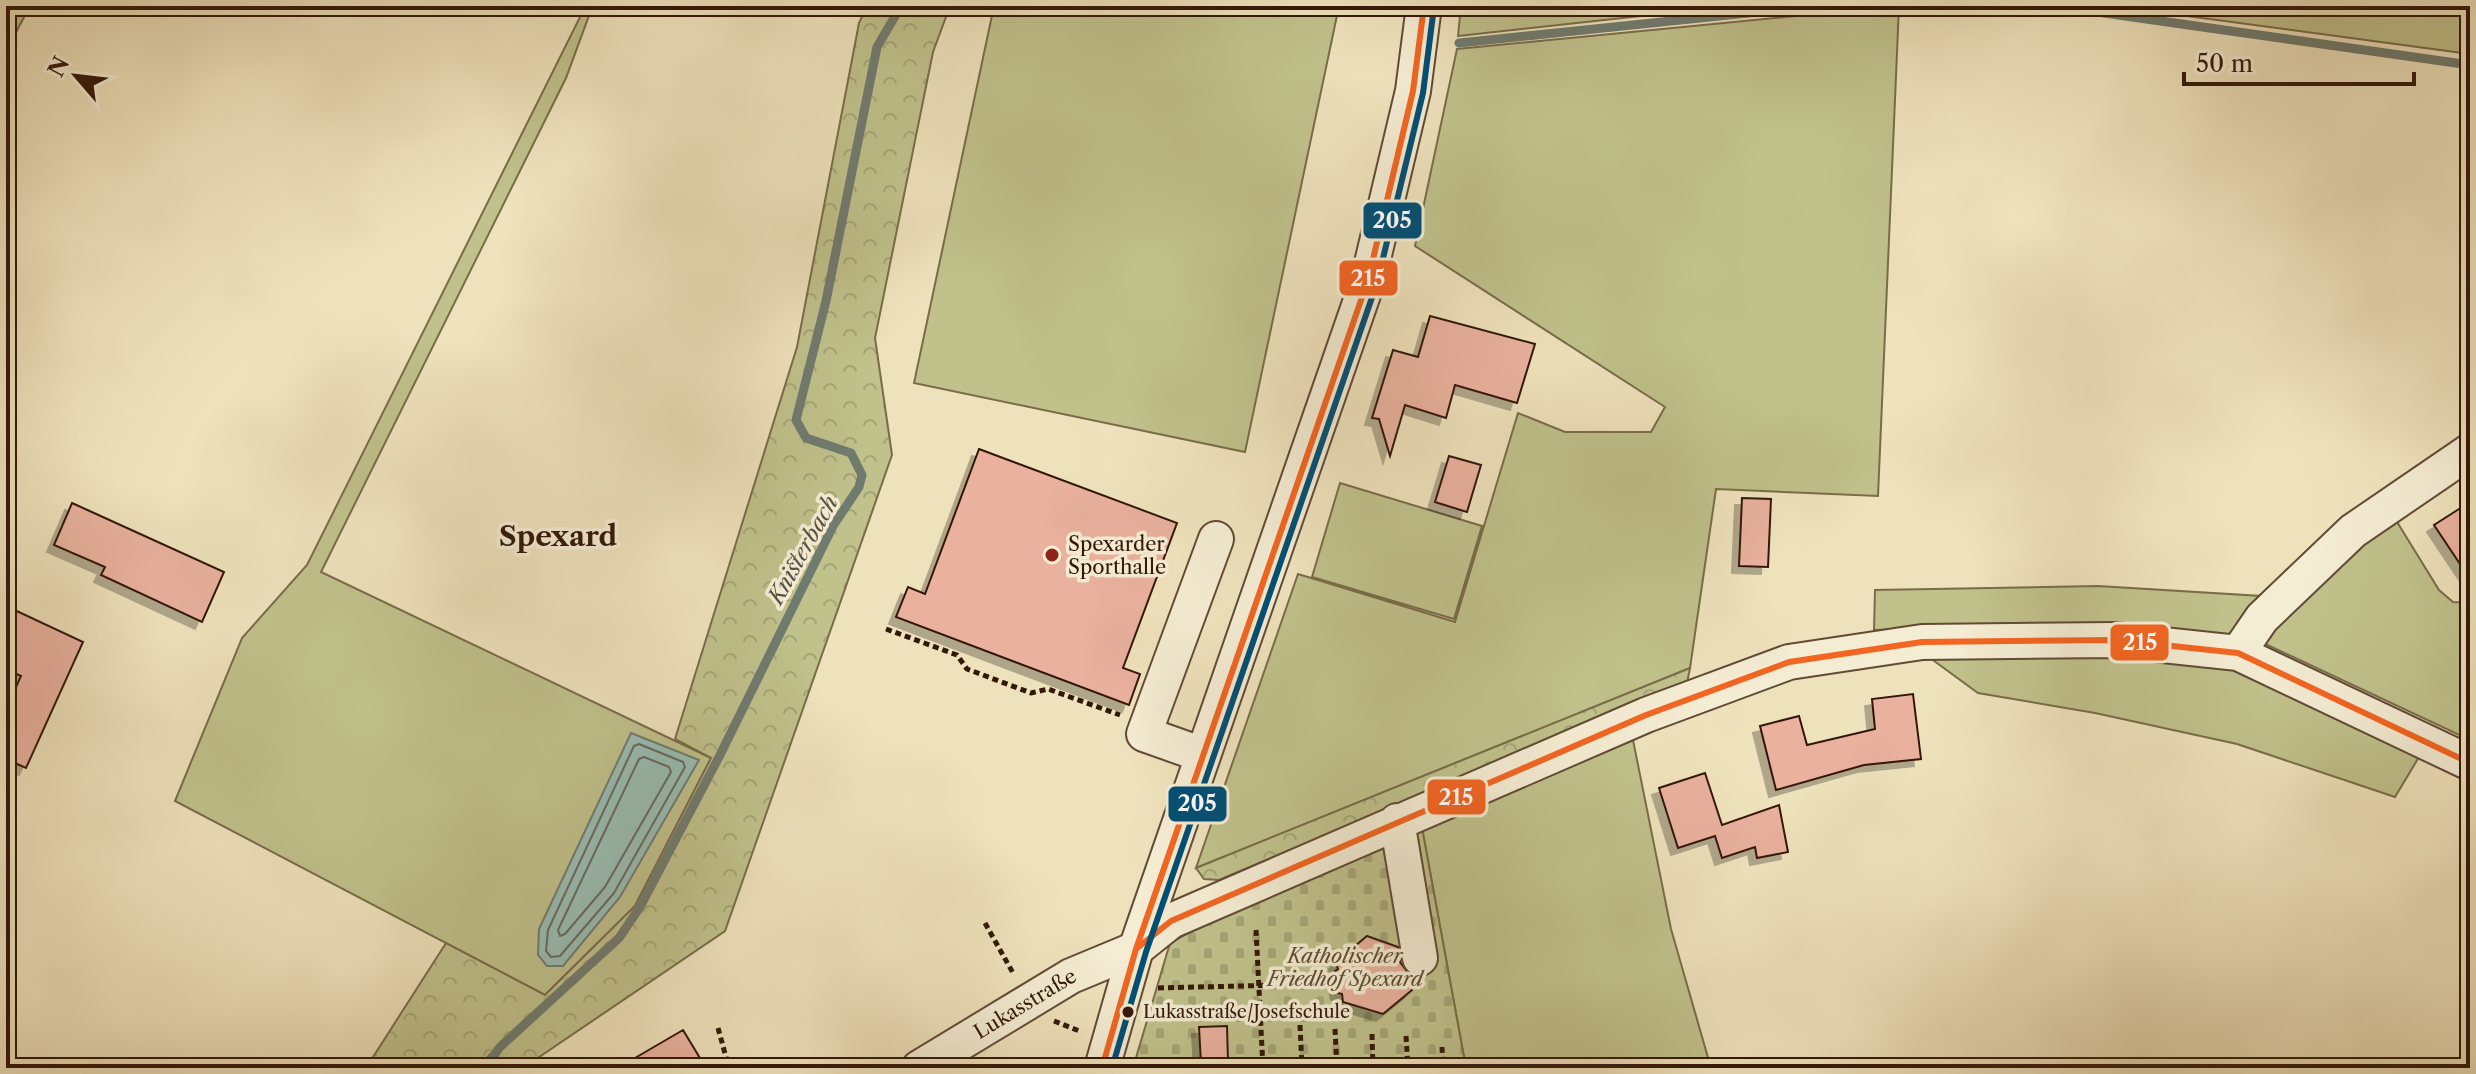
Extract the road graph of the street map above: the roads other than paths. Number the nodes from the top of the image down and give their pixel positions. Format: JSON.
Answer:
{"nodes":[{"id":1,"x":1424,"y":6,"type":"edge"},
{"id":2,"x":2470,"y":451,"type":"edge"},
{"id":3,"x":1216,"y":539,"type":"dead end"},
{"id":4,"x":2238,"y":653,"type":"junction"},
{"id":5,"x":1203,"y":755,"type":"junction"},
{"id":6,"x":2470,"y":763,"type":"edge"},
{"id":7,"x":1397,"y":821,"type":"junction"},
{"id":8,"x":1136,"y":949,"type":"junction"},
{"id":9,"x":1420,"y":958,"type":"dead end"},
{"id":10,"x":919,"y":1068,"type":"edge"},
{"id":11,"x":1102,"y":1068,"type":"edge"}],
"edges":[{"from":1,"to":5,"type":"street"},
{"from":2,"to":4,"type":"street"},
{"from":3,"to":5,"type":"street"},
{"from":4,"to":6,"type":"street","name":"Lukasstraße"},
{"from":4,"to":7,"type":"street","name":"Lukasstraße"},
{"from":5,"to":8,"type":"street"},
{"from":7,"to":8,"type":"street","name":"Lukasstraße"},
{"from":7,"to":9,"type":"street"},
{"from":8,"to":10,"type":"street","name":"Lukasstraße"},
{"from":8,"to":11,"type":"street"}]}
